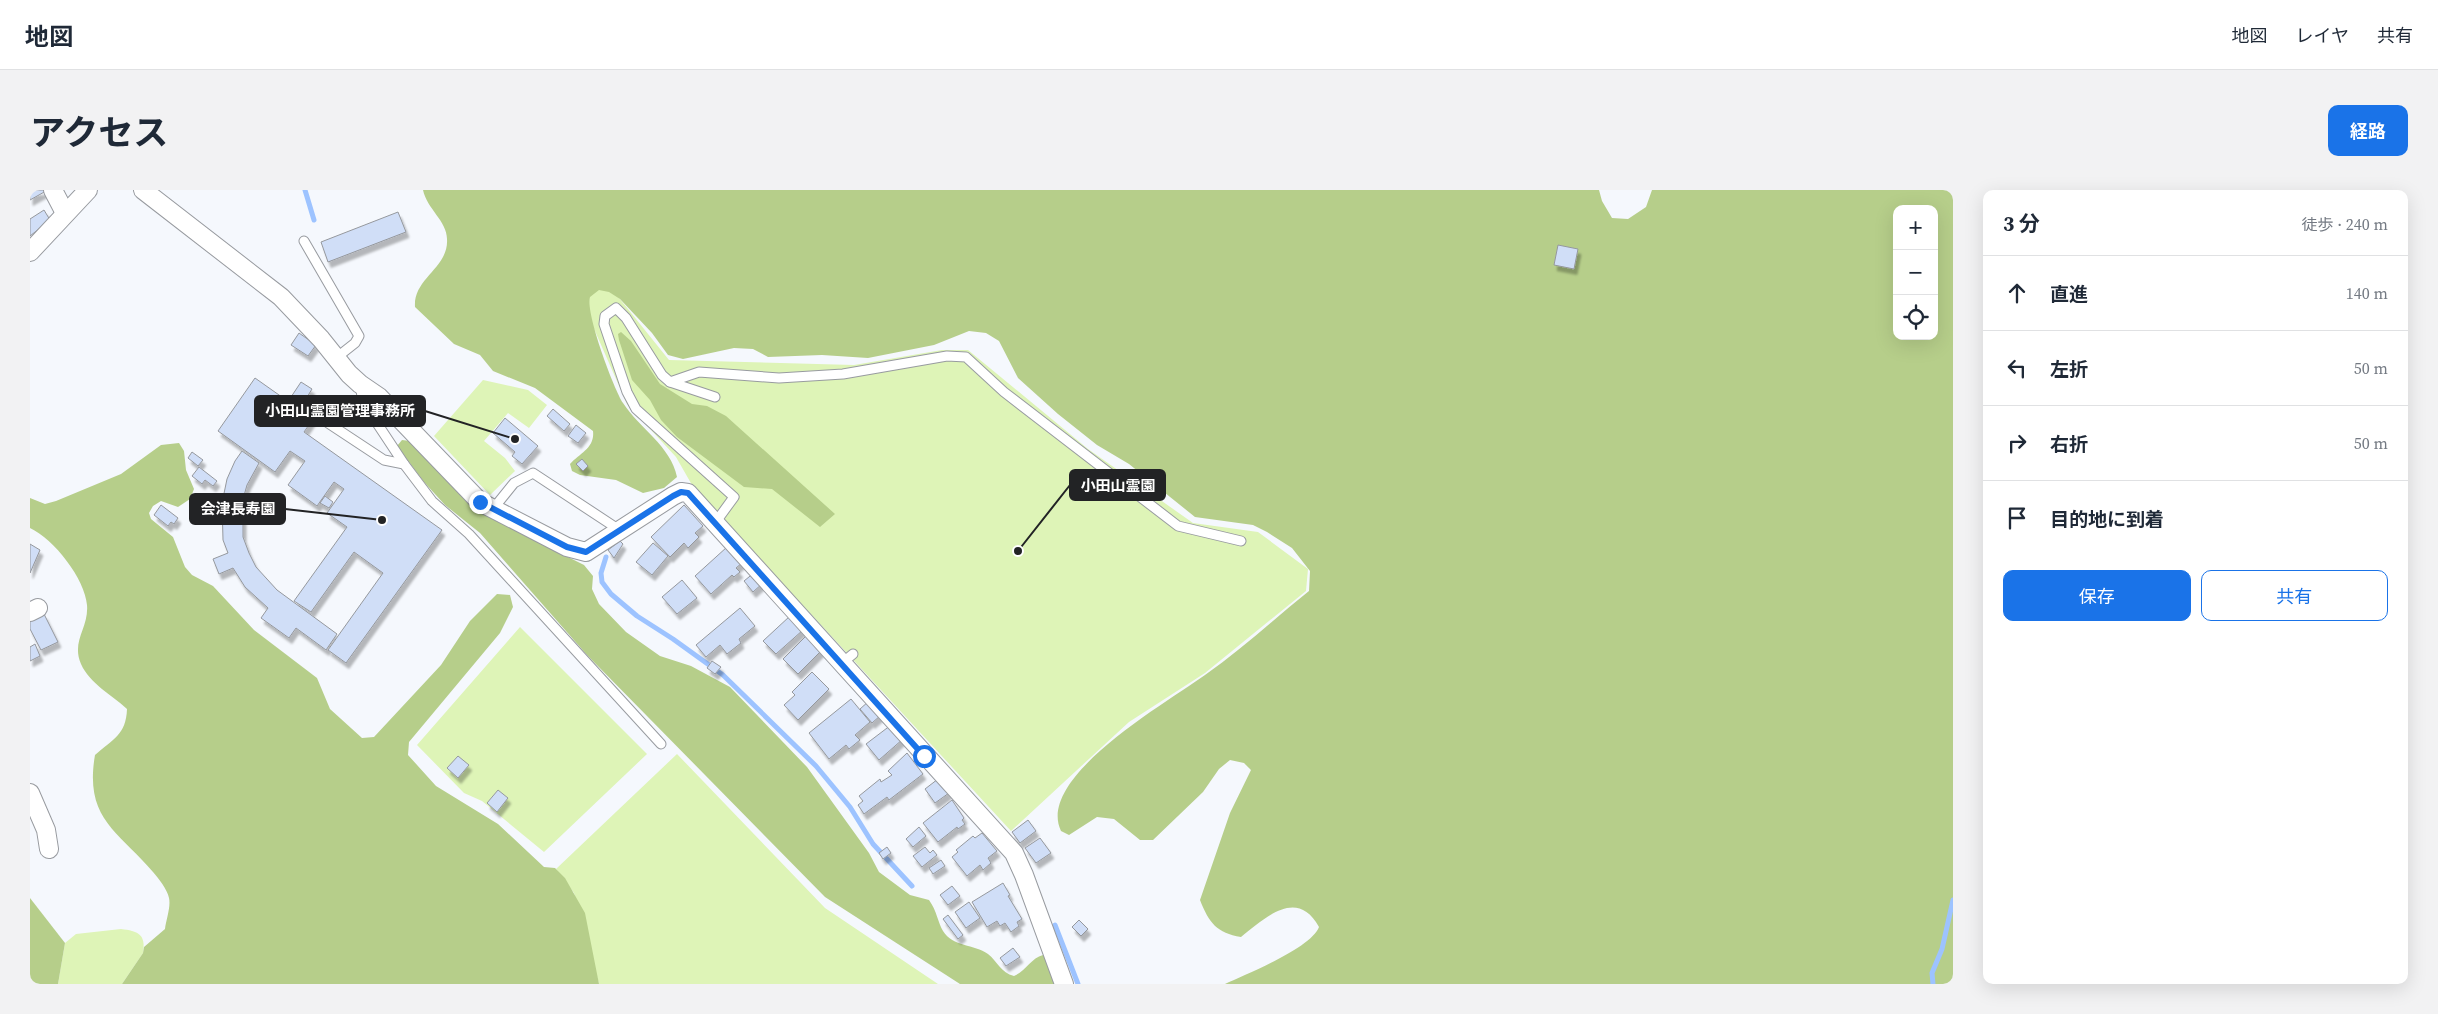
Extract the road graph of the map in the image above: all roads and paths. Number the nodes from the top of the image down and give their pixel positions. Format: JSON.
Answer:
{"nodes":[{"id":1,"x":53,"y":190,"type":"edge"},
{"id":2,"x":88,"y":190,"type":"edge"},
{"id":3,"x":143,"y":190,"type":"edge"},
{"id":4,"x":65,"y":213,"type":"junction"},
{"id":5,"x":304,"y":241,"type":"dead end"},
{"id":6,"x":30,"y":252,"type":"edge"},
{"id":7,"x":336,"y":358,"type":"junction"},
{"id":8,"x":670,"y":382,"type":"junction"},
{"id":9,"x":360,"y":384,"type":"junction"},
{"id":10,"x":715,"y":398,"type":"dead end"},
{"id":11,"x":328,"y":423,"type":"dead end"},
{"id":12,"x":404,"y":464,"type":"junction"},
{"id":13,"x":493,"y":509,"type":"junction"},
{"id":14,"x":714,"y":522,"type":"junction"},
{"id":15,"x":622,"y":531,"type":"junction"},
{"id":16,"x":1241,"y":541,"type":"dead end"},
{"id":17,"x":661,"y":744,"type":"dead end"},
{"id":18,"x":30,"y":793,"type":"edge"},
{"id":19,"x":49,"y":850,"type":"dead end"},
{"id":20,"x":1064,"y":984,"type":"edge"}],
"edges":[{"from":1,"to":4,"type":"street"},
{"from":2,"to":4,"type":"street"},
{"from":3,"to":7,"type":"street"},
{"from":4,"to":6,"type":"street"},
{"from":5,"to":7,"type":"lane"},
{"from":7,"to":9,"type":"street"},
{"from":8,"to":10,"type":"lane"},
{"from":8,"to":14,"type":"lane"},
{"from":8,"to":16,"type":"lane"},
{"from":9,"to":12,"type":"lane"},
{"from":9,"to":13,"type":"street"},
{"from":11,"to":12,"type":"lane"},
{"from":12,"to":17,"type":"lane"},
{"from":13,"to":15,"type":"street"},
{"from":13,"to":15,"type":"lane"},
{"from":14,"to":15,"type":"street"},
{"from":14,"to":20,"type":"street"},
{"from":18,"to":19,"type":"street"}]}
